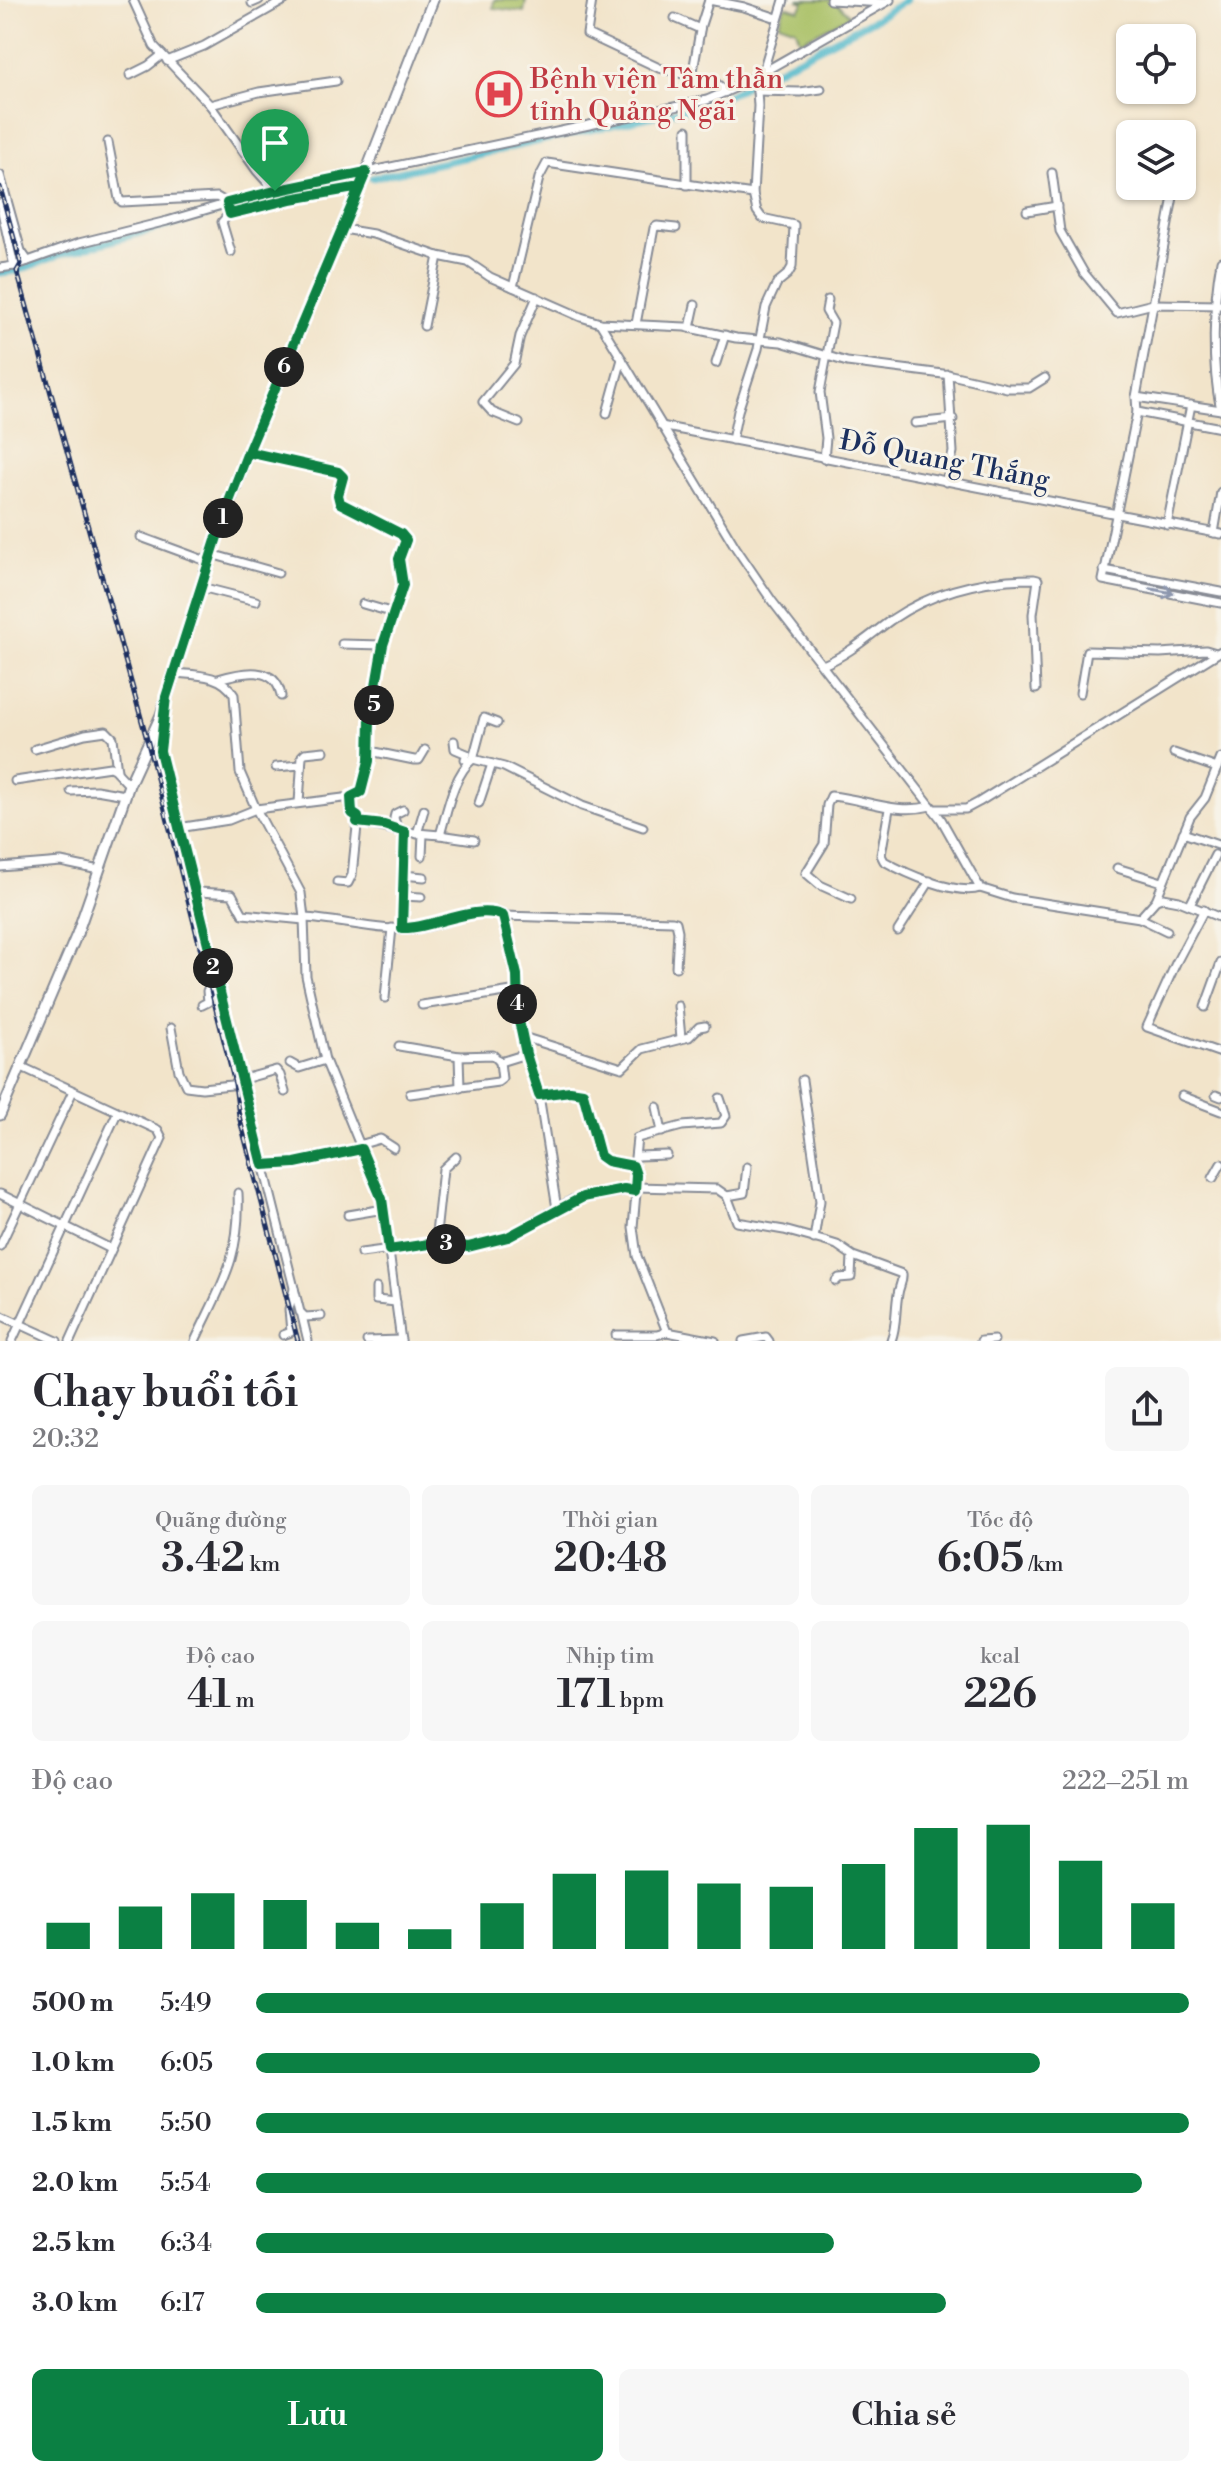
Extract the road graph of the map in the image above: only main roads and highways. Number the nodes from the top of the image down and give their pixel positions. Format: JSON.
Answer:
{"nodes":[{"id":1,"x":433,"y":0,"type":"edge"},
{"id":2,"x":0,"y":1115,"type":"edge"}],
"edges":[{"from":1,"to":2,"type":"main road"}]}
